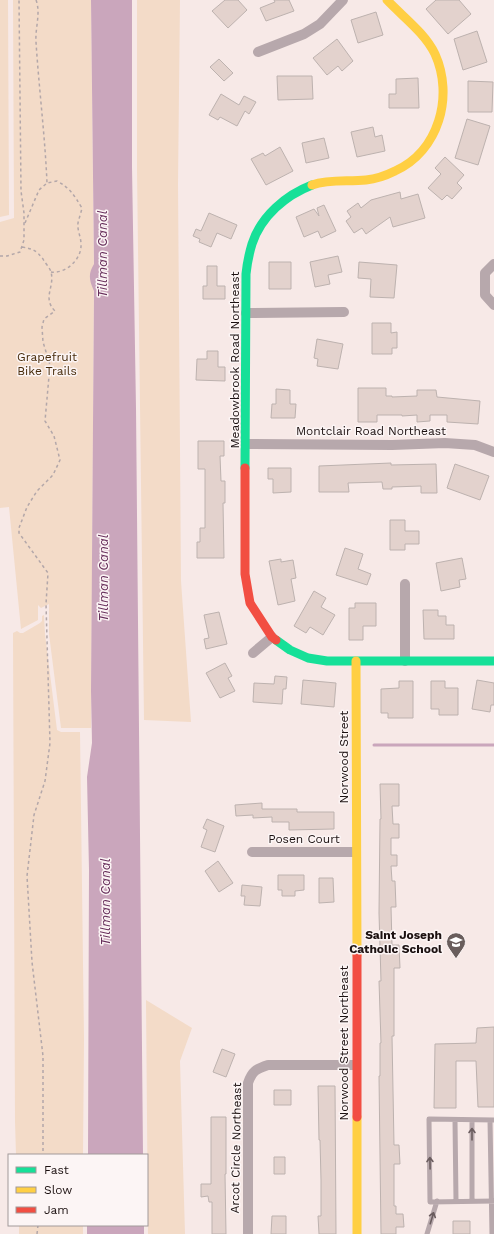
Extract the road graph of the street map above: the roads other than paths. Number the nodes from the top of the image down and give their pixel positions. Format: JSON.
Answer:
{"nodes":[{"id":1,"x":343,"y":0,"type":"edge"},
{"id":2,"x":387,"y":0,"type":"edge"},
{"id":3,"x":258,"y":52,"type":"dead end"},
{"id":4,"x":494,"y":264,"type":"edge"},
{"id":5,"x":494,"y":305,"type":"edge"},
{"id":6,"x":344,"y":312,"type":"dead end"},
{"id":7,"x":246,"y":313,"type":"junction"},
{"id":8,"x":246,"y":444,"type":"junction"},
{"id":9,"x":494,"y":452,"type":"edge"},
{"id":10,"x":405,"y":584,"type":"dead end"},
{"id":11,"x":272,"y":637,"type":"junction"},
{"id":12,"x":253,"y":653,"type":"dead end"},
{"id":13,"x":356,"y":661,"type":"junction"},
{"id":14,"x":405,"y":661,"type":"junction"},
{"id":15,"x":494,"y":661,"type":"edge"},
{"id":16,"x":252,"y":852,"type":"dead end"},
{"id":17,"x":356,"y":852,"type":"junction"},
{"id":18,"x":356,"y":1065,"type":"junction"},
{"id":19,"x":455,"y":1120,"type":"junction"},
{"id":20,"x":472,"y":1120,"type":"junction"},
{"id":21,"x":492,"y":1120,"type":"edge"},
{"id":22,"x":437,"y":1201,"type":"junction"},
{"id":23,"x":456,"y":1201,"type":"junction"},
{"id":24,"x":472,"y":1201,"type":"junction"},
{"id":25,"x":493,"y":1201,"type":"edge"},
{"id":26,"x":248,"y":1234,"type":"edge"},
{"id":27,"x":357,"y":1234,"type":"edge"},
{"id":28,"x":427,"y":1234,"type":"edge"},
{"id":29,"x":492,"y":1234,"type":"edge"}],
"edges":[{"from":1,"to":3,"type":"street"},
{"from":2,"to":7,"type":"street","name":"Meadowbrook Road Northeast"},
{"from":4,"to":5,"type":"street"},
{"from":6,"to":7,"type":"street"},
{"from":7,"to":8,"type":"street","name":"Meadowbrook Road Northeast"},
{"from":8,"to":9,"type":"street","name":"Montclair Road Northeast"},
{"from":8,"to":11,"type":"street","name":"Meadowbrook Road Northeast"},
{"from":10,"to":14,"type":"street"},
{"from":11,"to":12,"type":"street"},
{"from":11,"to":13,"type":"street"},
{"from":13,"to":14,"type":"street"},
{"from":13,"to":17,"type":"street","name":"Norwood Street"},
{"from":14,"to":15,"type":"street"},
{"from":16,"to":17,"type":"street","name":"Posen Court"},
{"from":17,"to":18,"type":"street","name":"Norwood Street Northeast"},
{"from":18,"to":26,"type":"street","name":"Arcot Circle Northeast"},
{"from":18,"to":27,"type":"street","name":"Norwood Street Northeast"},
{"from":19,"to":20,"type":"lane"},
{"from":22,"to":19,"type":"lane","one_way":true},
{"from":19,"to":23,"type":"lane"},
{"from":20,"to":21,"type":"lane"},
{"from":24,"to":20,"type":"lane","one_way":true},
{"from":21,"to":25,"type":"lane"},
{"from":22,"to":23,"type":"lane"},
{"from":28,"to":22,"type":"lane","one_way":true},
{"from":23,"to":24,"type":"lane"},
{"from":24,"to":25,"type":"lane"},
{"from":25,"to":29,"type":"lane"}]}
